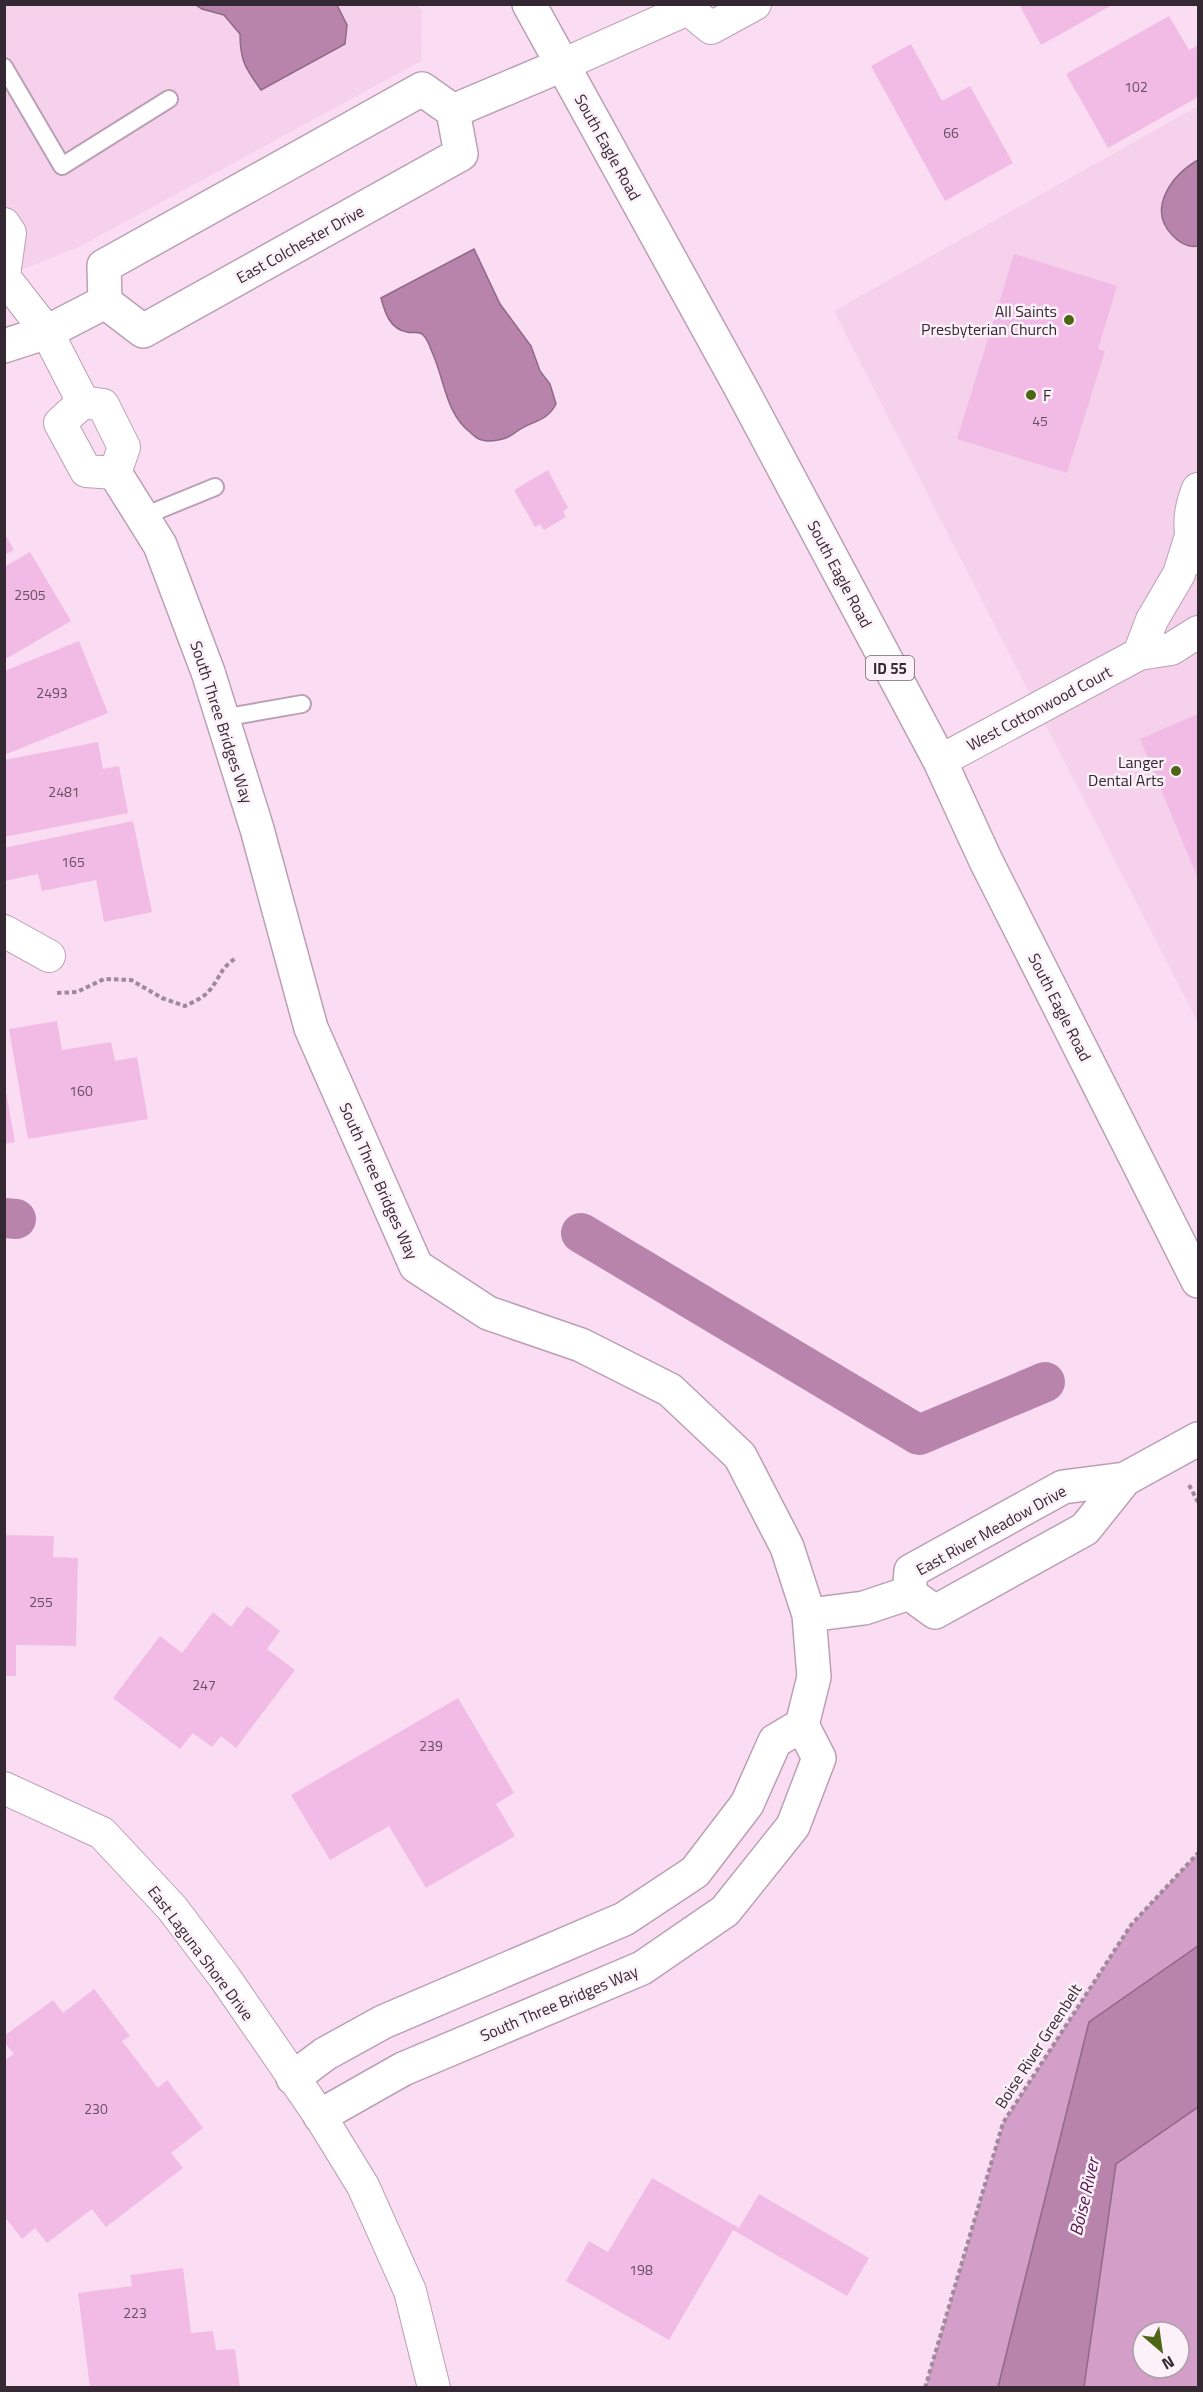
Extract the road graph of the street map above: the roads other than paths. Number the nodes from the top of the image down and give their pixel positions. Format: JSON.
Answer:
{"nodes":[{"id":1,"x":529,"y":4,"type":"edge"},
{"id":2,"x":755,"y":4,"type":"edge"},
{"id":3,"x":687,"y":7,"type":"edge"},
{"id":4,"x":562,"y":65,"type":"junction"},
{"id":5,"x":4,"y":67,"type":"edge"},
{"id":6,"x":169,"y":99,"type":"dead end"},
{"id":7,"x":453,"y":111,"type":"junction"},
{"id":8,"x":4,"y":224,"type":"edge"},
{"id":9,"x":4,"y":276,"type":"edge"},
{"id":10,"x":105,"y":302,"type":"junction"},
{"id":11,"x":47,"y":332,"type":"junction"},
{"id":12,"x":4,"y":346,"type":"edge"},
{"id":13,"x":82,"y":402,"type":"junction"},
{"id":14,"x":115,"y":473,"type":"junction"},
{"id":15,"x":215,"y":487,"type":"dead end"},
{"id":16,"x":1198,"y":489,"type":"edge"},
{"id":17,"x":144,"y":516,"type":"junction"},
{"id":18,"x":1194,"y":550,"type":"edge"},
{"id":19,"x":1198,"y":632,"type":"edge"},
{"id":20,"x":1139,"y":654,"type":"junction"},
{"id":21,"x":302,"y":704,"type":"dead end"},
{"id":22,"x":222,"y":718,"type":"junction"},
{"id":23,"x":940,"y":761,"type":"junction"},
{"id":24,"x":4,"y":930,"type":"edge"},
{"id":25,"x":49,"y":956,"type":"dead end"},
{"id":26,"x":1198,"y":1281,"type":"edge"},
{"id":27,"x":1198,"y":1439,"type":"edge"},
{"id":28,"x":1125,"y":1479,"type":"junction"},
{"id":29,"x":909,"y":1593,"type":"junction"},
{"id":30,"x":809,"y":1615,"type":"junction"},
{"id":31,"x":802,"y":1725,"type":"junction"},
{"id":32,"x":4,"y":1788,"type":"edge"},
{"id":33,"x":600,"y":1930,"type":"junction"},
{"id":34,"x":621,"y":1978,"type":"junction"},
{"id":35,"x":293,"y":2078,"type":"junction"},
{"id":36,"x":320,"y":2116,"type":"junction"},
{"id":37,"x":434,"y":2388,"type":"edge"}],
"edges":[{"from":1,"to":4,"type":"main road","name":"South Eagle Road","number":"ID 55"},
{"from":2,"to":3,"type":"street"},
{"from":3,"to":4,"type":"street"},
{"from":4,"to":7,"type":"main road"},
{"from":4,"to":23,"type":"main road","name":"South Eagle Road","number":"ID 55"},
{"from":5,"to":6,"type":"lane"},
{"from":7,"to":10,"type":"main road"},
{"from":7,"to":10,"type":"main road","name":"East Colchester Drive"},
{"from":8,"to":9,"type":"street"},
{"from":9,"to":11,"type":"street"},
{"from":10,"to":11,"type":"main road"},
{"from":11,"to":12,"type":"main road"},
{"from":11,"to":13,"type":"street"},
{"from":13,"to":14,"type":"street"},
{"from":13,"to":14,"type":"street"},
{"from":14,"to":17,"type":"main road","name":"South Three Bridges Way"},
{"from":15,"to":17,"type":"lane"},
{"from":16,"to":18,"type":"street"},
{"from":17,"to":22,"type":"main road","name":"South Three Bridges Way"},
{"from":18,"to":20,"type":"street"},
{"from":19,"to":20,"type":"street","name":"West Cottonwood Court"},
{"from":20,"to":23,"type":"street","name":"West Cottonwood Court"},
{"from":21,"to":22,"type":"lane"},
{"from":22,"to":30,"type":"main road","name":"South Three Bridges Way"},
{"from":23,"to":26,"type":"main road","name":"South Eagle Road","number":"ID 55"},
{"from":24,"to":25,"type":"street"},
{"from":27,"to":28,"type":"main road","name":"East River Meadow Drive"},
{"from":28,"to":29,"type":"main road","name":"East River Meadow Drive"},
{"from":28,"to":29,"type":"main road","name":"East River Meadow Drive"},
{"from":29,"to":30,"type":"main road","name":"East River Meadow Drive"},
{"from":30,"to":31,"type":"main road","name":"South Three Bridges Way"},
{"from":31,"to":33,"type":"main road"},
{"from":31,"to":34,"type":"main road","name":"South Three Bridges Way"},
{"from":32,"to":35,"type":"street","name":"East Laguna Shore Drive"},
{"from":33,"to":34,"type":"main road"},
{"from":33,"to":35,"type":"main road"},
{"from":34,"to":36,"type":"main road","name":"South Three Bridges Way"},
{"from":35,"to":36,"type":"street","name":"East Laguna Shore Drive"},
{"from":36,"to":37,"type":"street","name":"East Laguna Shore Drive"}]}
